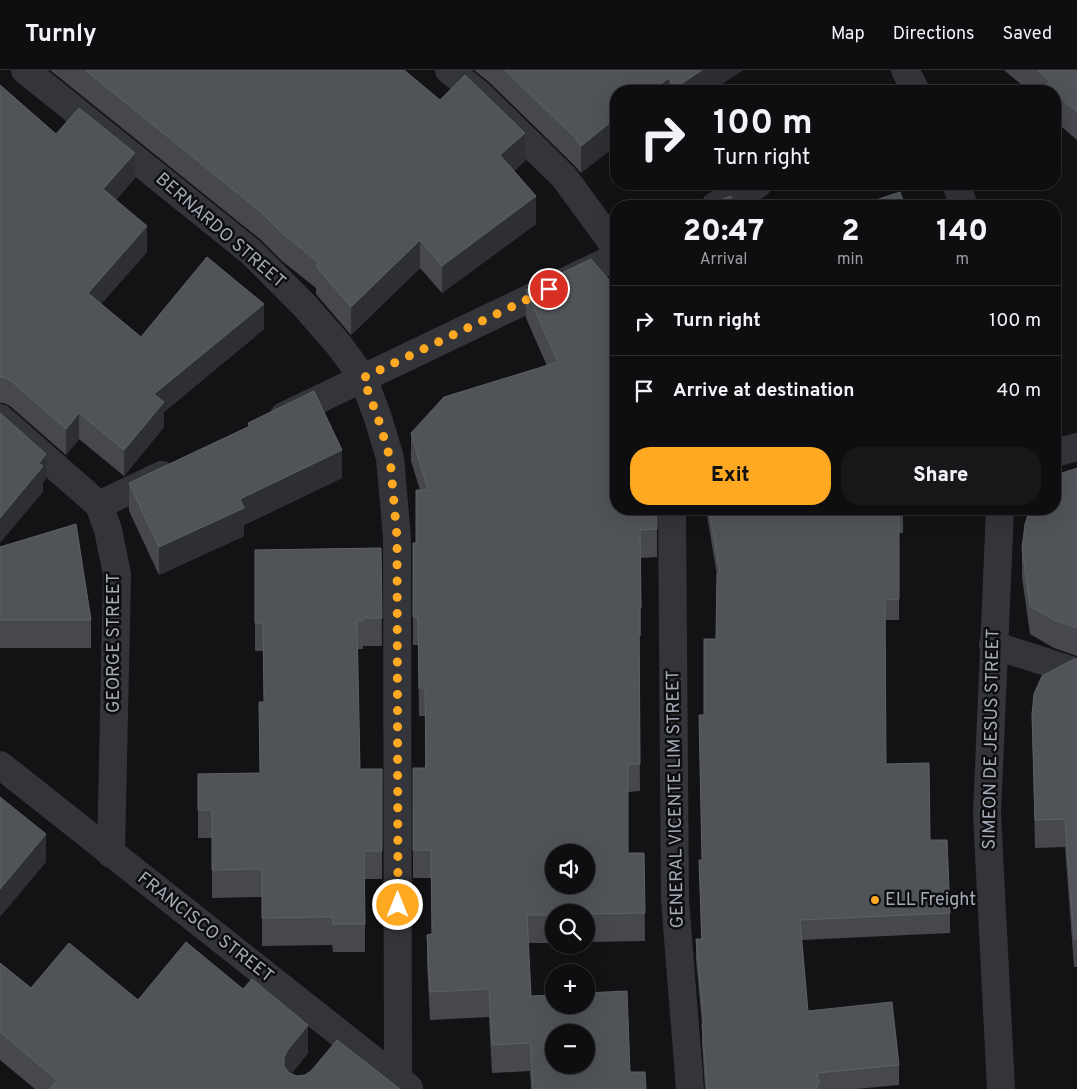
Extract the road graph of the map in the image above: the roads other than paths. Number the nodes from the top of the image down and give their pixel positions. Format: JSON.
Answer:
{"nodes":[{"id":1,"x":25,"y":70,"type":"edge"},
{"id":2,"x":448,"y":70,"type":"edge"},
{"id":3,"x":905,"y":70,"type":"edge"},
{"id":4,"x":913,"y":85,"type":"edge"},
{"id":5,"x":746,"y":190,"type":"edge"},
{"id":6,"x":727,"y":200,"type":"edge"},
{"id":7,"x":610,"y":240,"type":"edge"},
{"id":8,"x":610,"y":260,"type":"edge"},
{"id":9,"x":363,"y":378,"type":"junction"},
{"id":10,"x":0,"y":418,"type":"edge"},
{"id":11,"x":258,"y":428,"type":"edge"},
{"id":12,"x":1077,"y":447,"type":"edge"},
{"id":13,"x":1061,"y":451,"type":"edge"},
{"id":14,"x":187,"y":462,"type":"edge"},
{"id":15,"x":99,"y":505,"type":"junction"},
{"id":16,"x":672,"y":515,"type":"edge"},
{"id":17,"x":1000,"y":515,"type":"edge"},
{"id":18,"x":993,"y":645,"type":"junction"},
{"id":19,"x":1077,"y":672,"type":"edge"},
{"id":20,"x":0,"y":765,"type":"edge"},
{"id":21,"x":111,"y":854,"type":"junction"},
{"id":22,"x":343,"y":1036,"type":"junction"},
{"id":23,"x":324,"y":1059,"type":"edge"},
{"id":24,"x":405,"y":1084,"type":"edge"},
{"id":25,"x":690,"y":1089,"type":"edge"},
{"id":26,"x":1001,"y":1089,"type":"edge"}],
"edges":[{"from":1,"to":9,"type":"street","name":"BERNARDO STREET"},
{"from":2,"to":7,"type":"street"},
{"from":3,"to":4,"type":"street"},
{"from":5,"to":6,"type":"street"},
{"from":8,"to":9,"type":"street"},
{"from":9,"to":11,"type":"street"},
{"from":9,"to":24,"type":"street","name":"BERNARDO STREET"},
{"from":10,"to":15,"type":"street","name":"GEORGE STREET"},
{"from":12,"to":13,"type":"street"},
{"from":14,"to":15,"type":"street"},
{"from":15,"to":21,"type":"street","name":"GEORGE STREET"},
{"from":16,"to":25,"type":"street","name":"GENERAL VICENTE LIM STREET"},
{"from":17,"to":18,"type":"street","name":"SIMEON DE JESUS STREET"},
{"from":18,"to":19,"type":"street"},
{"from":18,"to":26,"type":"street","name":"SIMEON DE JESUS STREET"},
{"from":20,"to":21,"type":"street","name":"FRANCISCO STREET"},
{"from":21,"to":22,"type":"street","name":"FRANCISCO STREET"},
{"from":22,"to":23,"type":"street"},
{"from":22,"to":24,"type":"street","name":"FRANCISCO STREET"}]}
